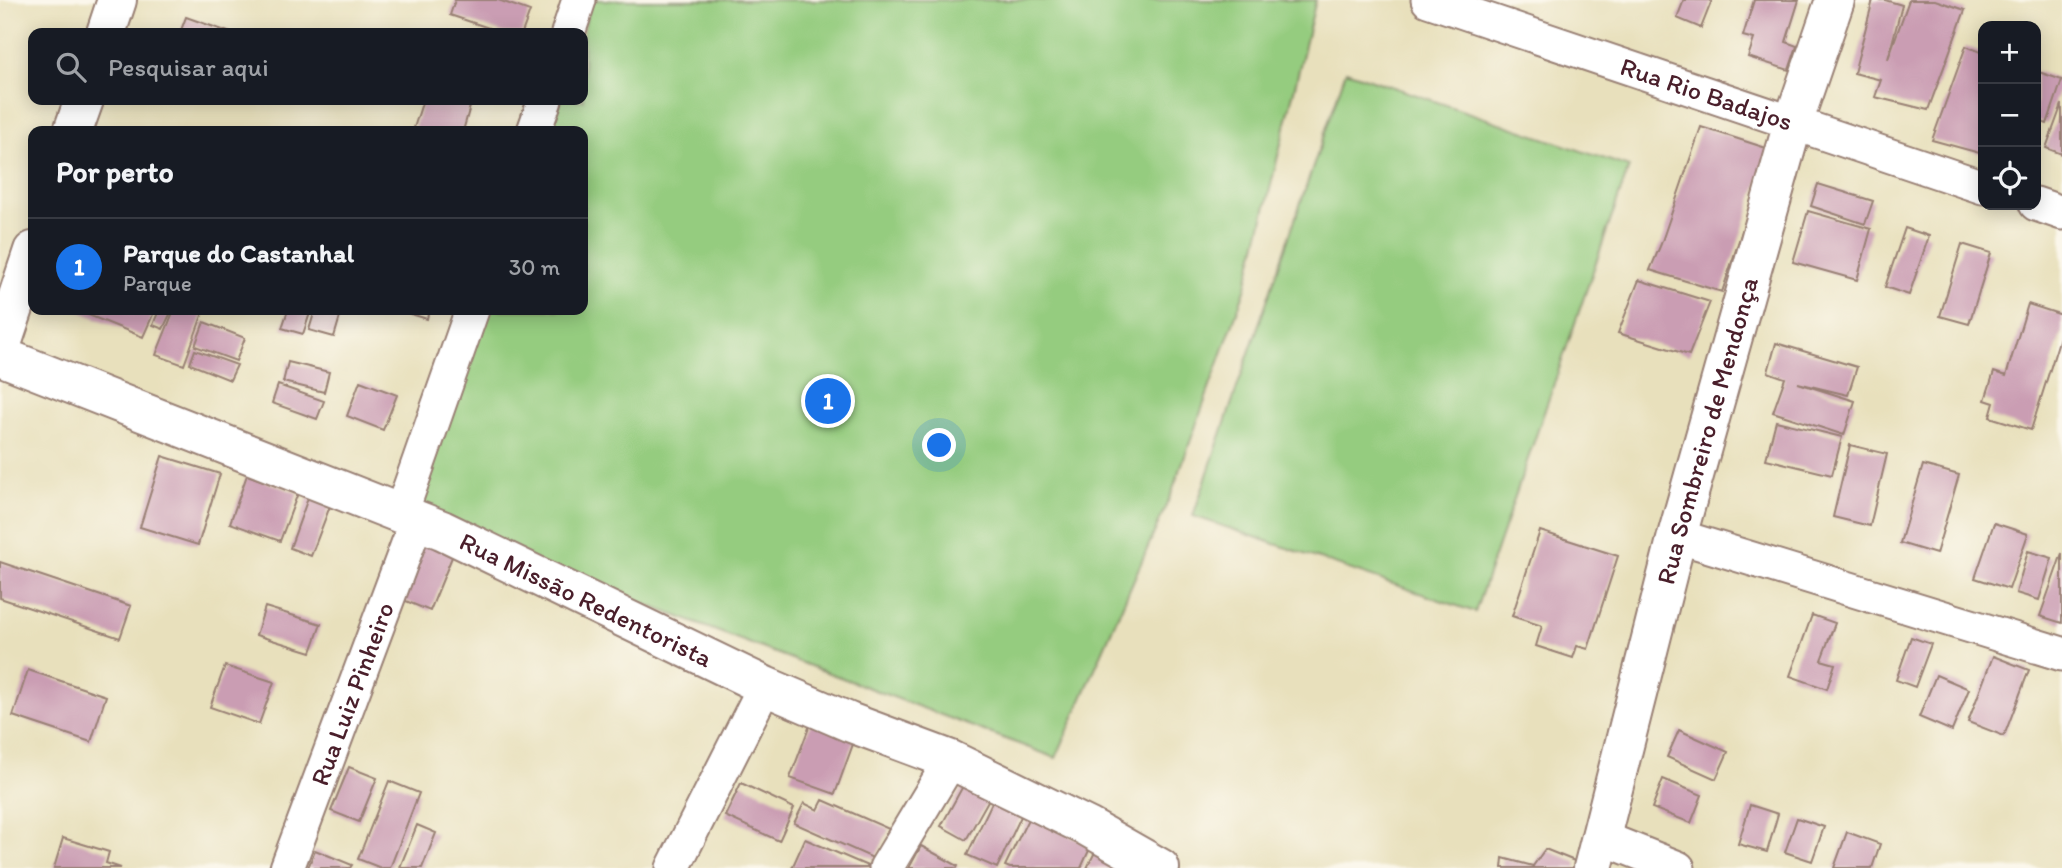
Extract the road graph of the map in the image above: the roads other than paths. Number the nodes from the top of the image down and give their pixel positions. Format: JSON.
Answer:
{"nodes":[{"id":1,"x":117,"y":0,"type":"edge"},
{"id":2,"x":579,"y":0,"type":"edge"},
{"id":3,"x":1429,"y":0,"type":"edge"},
{"id":4,"x":1835,"y":0,"type":"edge"},
{"id":5,"x":108,"y":28,"type":"edge"},
{"id":6,"x":570,"y":28,"type":"edge"},
{"id":7,"x":82,"y":105,"type":"edge"},
{"id":8,"x":543,"y":105,"type":"edge"},
{"id":9,"x":1793,"y":123,"type":"junction"},
{"id":10,"x":75,"y":126,"type":"edge"},
{"id":11,"x":536,"y":126,"type":"edge"},
{"id":12,"x":1978,"y":185,"type":"edge"},
{"id":13,"x":2041,"y":206,"type":"edge"},
{"id":14,"x":2062,"y":213,"type":"edge"},
{"id":15,"x":28,"y":266,"type":"edge"},
{"id":16,"x":470,"y":315,"type":"edge"},
{"id":17,"x":0,"y":350,"type":"edge"},
{"id":18,"x":0,"y":356,"type":"edge"},
{"id":19,"x":409,"y":517,"type":"junction"},
{"id":20,"x":1677,"y":536,"type":"junction"},
{"id":21,"x":2062,"y":654,"type":"edge"},
{"id":22,"x":765,"y":686,"type":"junction"},
{"id":23,"x":951,"y":760,"type":"junction"},
{"id":24,"x":1597,"y":853,"type":"edge"},
{"id":25,"x":287,"y":868,"type":"edge"},
{"id":26,"x":673,"y":868,"type":"edge"},
{"id":27,"x":886,"y":868,"type":"edge"},
{"id":28,"x":1160,"y":868,"type":"edge"},
{"id":29,"x":1678,"y":868,"type":"edge"}],
"edges":[{"from":1,"to":5,"type":"street"},
{"from":2,"to":6,"type":"street"},
{"from":3,"to":9,"type":"street","name":"Rua Rio Badajos"},
{"from":4,"to":9,"type":"street","name":"Rua Sombreiro de Mendonça"},
{"from":7,"to":10,"type":"street"},
{"from":8,"to":11,"type":"street"},
{"from":9,"to":12,"type":"street","name":"Rua Rio Badajos"},
{"from":9,"to":20,"type":"street","name":"Rua Sombreiro de Mendonça"},
{"from":13,"to":14,"type":"street"},
{"from":15,"to":17,"type":"street"},
{"from":16,"to":19,"type":"street","name":"Rua Luiz Pinheiro"},
{"from":18,"to":19,"type":"street","name":"Rua Missão Redentorista"},
{"from":19,"to":22,"type":"street","name":"Rua Missão Redentorista"},
{"from":19,"to":25,"type":"street","name":"Rua Luiz Pinheiro"},
{"from":20,"to":21,"type":"street"},
{"from":20,"to":24,"type":"street","name":"Rua Sombreiro de Mendonça"},
{"from":22,"to":23,"type":"street","name":"Rua Missão Redentorista"},
{"from":22,"to":26,"type":"street"},
{"from":23,"to":27,"type":"street"},
{"from":23,"to":28,"type":"street","name":"Rua Missão Redentorista"},
{"from":24,"to":29,"type":"street"}]}
